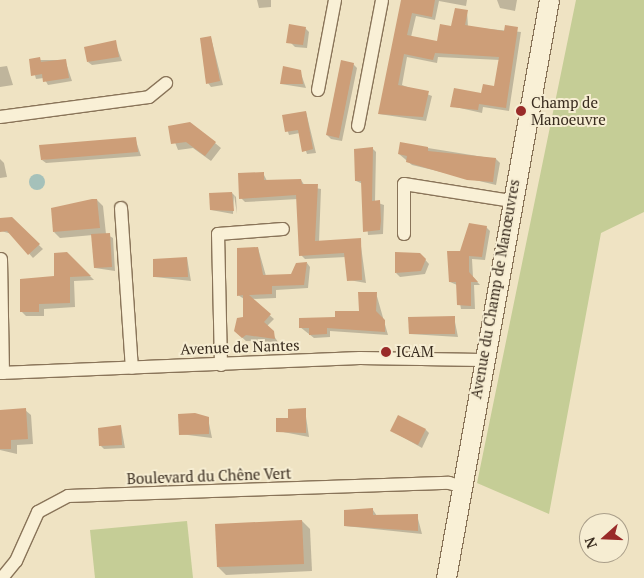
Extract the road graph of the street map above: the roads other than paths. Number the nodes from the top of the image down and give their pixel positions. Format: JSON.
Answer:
{"nodes":[{"id":1,"x":336,"y":0,"type":"edge"},
{"id":2,"x":382,"y":0,"type":"edge"},
{"id":3,"x":549,"y":0,"type":"edge"},
{"id":4,"x":166,"y":83,"type":"dead end"},
{"id":5,"x":318,"y":90,"type":"dead end"},
{"id":6,"x":0,"y":117,"type":"edge"},
{"id":7,"x":358,"y":126,"type":"dead end"},
{"id":8,"x":511,"y":201,"type":"junction"},
{"id":9,"x":121,"y":208,"type":"dead end"},
{"id":10,"x":283,"y":229,"type":"dead end"},
{"id":11,"x":404,"y":234,"type":"dead end"},
{"id":12,"x":1,"y":259,"type":"edge"},
{"id":13,"x":482,"y":360,"type":"junction"},
{"id":14,"x":222,"y":364,"type":"junction"},
{"id":15,"x":132,"y":368,"type":"junction"},
{"id":16,"x":1,"y":373,"type":"edge"},
{"id":17,"x":460,"y":486,"type":"junction"},
{"id":18,"x":2,"y":578,"type":"edge"},
{"id":19,"x":446,"y":578,"type":"edge"}],
"edges":[{"from":1,"to":5,"type":"street"},
{"from":2,"to":7,"type":"street"},
{"from":3,"to":8,"type":"street","name":"Avenue du Champ de Manœuvres"},
{"from":4,"to":6,"type":"street"},
{"from":8,"to":11,"type":"street"},
{"from":8,"to":13,"type":"street","name":"Avenue du Champ de Manœuvres"},
{"from":9,"to":15,"type":"street"},
{"from":10,"to":14,"type":"street"},
{"from":12,"to":16,"type":"street"},
{"from":13,"to":14,"type":"street","name":"Avenue de Nantes"},
{"from":13,"to":17,"type":"street","name":"Avenue du Champ de Manœuvres"},
{"from":14,"to":15,"type":"street","name":"Avenue de Nantes"},
{"from":15,"to":16,"type":"street","name":"Avenue de Nantes"},
{"from":17,"to":18,"type":"street","name":"Boulevard du Chêne Vert"},
{"from":17,"to":19,"type":"street","name":"Avenue du Champ de Manœuvres"}]}
